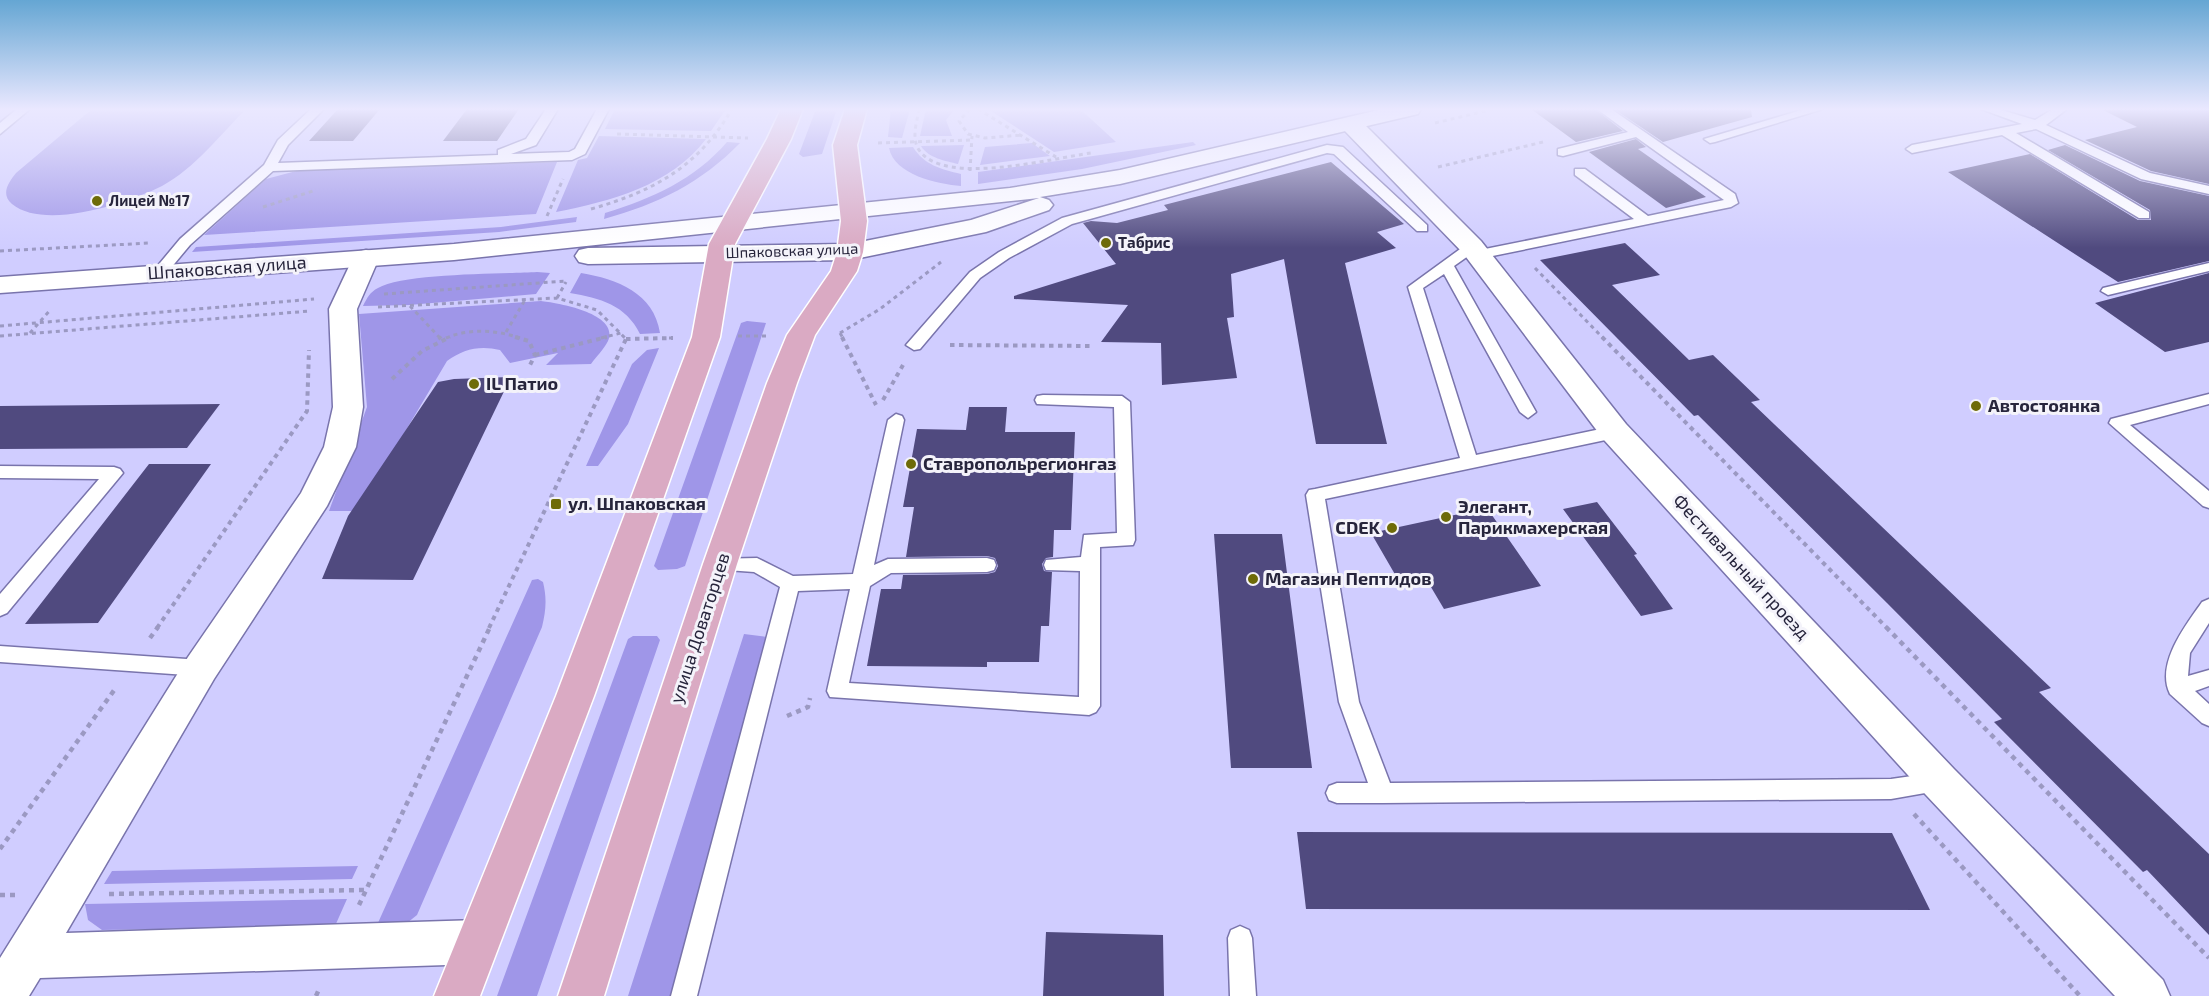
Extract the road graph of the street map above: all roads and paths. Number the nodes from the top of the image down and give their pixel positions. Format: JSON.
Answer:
{"nodes":[{"id":1,"x":276,"y":155,"type":"edge"},
{"id":2,"x":496,"y":155,"type":"edge"},
{"id":3,"x":698,"y":155,"type":"edge"},
{"id":4,"x":770,"y":155,"type":"edge"},
{"id":5,"x":847,"y":155,"type":"edge"},
{"id":6,"x":924,"y":155,"type":"edge"},
{"id":7,"x":1053,"y":155,"type":"edge"},
{"id":8,"x":1073,"y":155,"type":"edge"},
{"id":9,"x":1214,"y":155,"type":"edge"},
{"id":10,"x":1304,"y":155,"type":"edge"},
{"id":11,"x":1345,"y":155,"type":"edge"},
{"id":12,"x":1378,"y":155,"type":"edge"},
{"id":13,"x":1486,"y":155,"type":"edge"},
{"id":14,"x":1670,"y":155,"type":"edge"},
{"id":15,"x":2045,"y":155,"type":"edge"},
{"id":16,"x":2102,"y":155,"type":"edge"},
{"id":17,"x":572,"y":156,"type":"joint"},
{"id":18,"x":1057,"y":158,"type":"junction"},
{"id":19,"x":487,"y":159,"type":"junction"},
{"id":20,"x":269,"y":167,"type":"junction"},
{"id":21,"x":1438,"y":167,"type":"dead end"},
{"id":22,"x":1581,"y":172,"type":"dead end"},
{"id":23,"x":1120,"y":177,"type":"junction"},
{"id":24,"x":317,"y":190,"type":"dead end"},
{"id":25,"x":2209,"y":190,"type":"edge"},
{"id":26,"x":262,"y":207,"type":"dead end"},
{"id":27,"x":589,"y":209,"type":"dead end"},
{"id":28,"x":557,"y":215,"type":"dead end"},
{"id":29,"x":2144,"y":215,"type":"dead end"},
{"id":30,"x":547,"y":217,"type":"junction"},
{"id":31,"x":537,"y":218,"type":"dead end"},
{"id":32,"x":1645,"y":220,"type":"junction"},
{"id":33,"x":1406,"y":232,"type":"dead end"},
{"id":34,"x":185,"y":242,"type":"junction"},
{"id":35,"x":1453,"y":244,"type":"junction"},
{"id":36,"x":1515,"y":248,"type":"junction"},
{"id":37,"x":0,"y":250,"type":"edge"},
{"id":38,"x":454,"y":252,"type":"junction"},
{"id":39,"x":366,"y":258,"type":"junction"},
{"id":40,"x":847,"y":262,"type":"junction"},
{"id":41,"x":2209,"y":267,"type":"edge"},
{"id":42,"x":160,"y":272,"type":"junction"},
{"id":43,"x":566,"y":281,"type":"dead end"},
{"id":44,"x":0,"y":285,"type":"edge"},
{"id":45,"x":2108,"y":291,"type":"dead end"},
{"id":46,"x":525,"y":299,"type":"junction"},
{"id":47,"x":409,"y":305,"type":"junction"},
{"id":48,"x":334,"y":306,"type":"junction"},
{"id":49,"x":42,"y":308,"type":"dead end"},
{"id":50,"x":39,"y":322,"type":"junction"},
{"id":51,"x":310,"y":322,"type":"dead end"},
{"id":52,"x":0,"y":326,"type":"edge"},
{"id":53,"x":506,"y":332,"type":"junction"},
{"id":54,"x":621,"y":333,"type":"junction"},
{"id":55,"x":840,"y":333,"type":"dead end"},
{"id":56,"x":29,"y":334,"type":"junction"},
{"id":57,"x":0,"y":336,"type":"edge"},
{"id":58,"x":441,"y":339,"type":"junction"},
{"id":59,"x":309,"y":345,"type":"dead end"},
{"id":60,"x":914,"y":345,"type":"dead end"},
{"id":61,"x":535,"y":355,"type":"junction"},
{"id":62,"x":530,"y":365,"type":"dead end"},
{"id":63,"x":392,"y":379,"type":"dead end"},
{"id":64,"x":2209,"y":399,"type":"edge"},
{"id":65,"x":1043,"y":400,"type":"dead end"},
{"id":66,"x":878,"y":409,"type":"dead end"},
{"id":67,"x":1528,"y":412,"type":"dead end"},
{"id":68,"x":896,"y":420,"type":"dead end"},
{"id":69,"x":1616,"y":432,"type":"junction"},
{"id":70,"x":1470,"y":463,"type":"junction"},
{"id":71,"x":0,"y":472,"type":"edge"},
{"id":72,"x":2209,"y":501,"type":"edge"},
{"id":73,"x":720,"y":564,"type":"junction"},
{"id":74,"x":1090,"y":564,"type":"junction"},
{"id":75,"x":987,"y":565,"type":"dead end"},
{"id":76,"x":1053,"y":565,"type":"dead end"},
{"id":77,"x":862,"y":581,"type":"junction"},
{"id":78,"x":790,"y":584,"type":"junction"},
{"id":79,"x":2209,"y":607,"type":"edge"},
{"id":80,"x":0,"y":608,"type":"edge"},
{"id":81,"x":0,"y":654,"type":"edge"},
{"id":82,"x":134,"y":663,"type":"junction"},
{"id":83,"x":201,"y":668,"type":"junction"},
{"id":84,"x":2209,"y":678,"type":"edge"},
{"id":85,"x":2177,"y":688,"type":"junction"},
{"id":86,"x":2209,"y":717,"type":"edge"},
{"id":87,"x":1940,"y":782,"type":"junction"},
{"id":88,"x":1336,"y":793,"type":"dead end"},
{"id":89,"x":1383,"y":793,"type":"junction"},
{"id":90,"x":0,"y":849,"type":"edge"},
{"id":91,"x":367,"y":890,"type":"junction"},
{"id":92,"x":0,"y":895,"type":"edge"},
{"id":93,"x":63,"y":895,"type":"junction"},
{"id":94,"x":1240,"y":938,"type":"dead end"},
{"id":95,"x":478,"y":942,"type":"junction"},
{"id":96,"x":340,"y":945,"type":"junction"},
{"id":97,"x":27,"y":956,"type":"junction"},
{"id":98,"x":2209,"y":958,"type":"edge"},
{"id":99,"x":3,"y":996,"type":"edge"},
{"id":100,"x":316,"y":996,"type":"edge"},
{"id":101,"x":457,"y":996,"type":"edge"},
{"id":102,"x":581,"y":996,"type":"edge"},
{"id":103,"x":684,"y":996,"type":"edge"},
{"id":104,"x":1243,"y":996,"type":"edge"},
{"id":105,"x":2147,"y":996,"type":"edge"}],
"edges":[{"from":1,"to":20,"type":"lane"},
{"from":2,"to":19,"type":"lane"},
{"from":3,"to":27,"type":"path"},
{"from":4,"to":95,"type":"main road"},
{"from":5,"to":40,"type":"main road"},
{"from":6,"to":18,"type":"path"},
{"from":7,"to":18,"type":"path"},
{"from":8,"to":18,"type":"path"},
{"from":9,"to":23,"type":"main road","name":"Шпаковская улица"},
{"from":10,"to":60,"type":"lane"},
{"from":11,"to":35,"type":"lane"},
{"from":12,"to":35,"type":"main road","name":"Фестивальный проезд"},
{"from":13,"to":21,"type":"path"},
{"from":14,"to":32,"type":"lane"},
{"from":15,"to":29,"type":"lane"},
{"from":16,"to":25,"type":"lane"},
{"from":17,"to":19,"type":"lane"},
{"from":17,"to":30,"type":"path"},
{"from":19,"to":20,"type":"lane"},
{"from":20,"to":34,"type":"lane"},
{"from":22,"to":32,"type":"lane"},
{"from":23,"to":38,"type":"main road","name":"Шпаковская улица"},
{"from":23,"to":40,"type":"main road","name":"Шпаковская улица"},
{"from":24,"to":26,"type":"path"},
{"from":28,"to":30,"type":"path"},
{"from":30,"to":31,"type":"path"},
{"from":32,"to":36,"type":"lane"},
{"from":33,"to":35,"type":"lane"},
{"from":34,"to":37,"type":"path"},
{"from":34,"to":42,"type":"lane"},
{"from":35,"to":36,"type":"lane"},
{"from":35,"to":67,"type":"lane"},
{"from":35,"to":69,"type":"main road","name":"Фестивальный проезд"},
{"from":35,"to":70,"type":"lane"},
{"from":36,"to":98,"type":"path"},
{"from":38,"to":39,"type":"main road","name":"Шпаковская улица"},
{"from":38,"to":40,"type":"main road","name":"Шпаковская улица"},
{"from":39,"to":42,"type":"main road","name":"Шпаковская улица"},
{"from":39,"to":48,"type":"main road"},
{"from":40,"to":73,"type":"main road","name":"улица Доваторцев"},
{"from":41,"to":45,"type":"lane"},
{"from":42,"to":44,"type":"main road","name":"Шпаковская улица"},
{"from":43,"to":48,"type":"path"},
{"from":46,"to":47,"type":"path"},
{"from":46,"to":53,"type":"path"},
{"from":46,"to":54,"type":"path"},
{"from":47,"to":48,"type":"path"},
{"from":47,"to":58,"type":"path"},
{"from":48,"to":50,"type":"path"},
{"from":48,"to":51,"type":"path"},
{"from":48,"to":56,"type":"path"},
{"from":48,"to":83,"type":"main road"},
{"from":49,"to":50,"type":"path"},
{"from":50,"to":52,"type":"path"},
{"from":50,"to":56,"type":"path"},
{"from":53,"to":58,"type":"path"},
{"from":53,"to":61,"type":"path"},
{"from":54,"to":61,"type":"path"},
{"from":54,"to":91,"type":"path"},
{"from":55,"to":66,"type":"path"},
{"from":56,"to":57,"type":"path"},
{"from":58,"to":63,"type":"path"},
{"from":59,"to":82,"type":"path"},
{"from":61,"to":62,"type":"path"},
{"from":64,"to":72,"type":"lane"},
{"from":65,"to":74,"type":"lane"},
{"from":68,"to":77,"type":"lane"},
{"from":69,"to":70,"type":"lane"},
{"from":69,"to":87,"type":"main road","name":"Фестивальный проезд"},
{"from":70,"to":89,"type":"lane"},
{"from":71,"to":80,"type":"lane"},
{"from":73,"to":78,"type":"lane"},
{"from":73,"to":102,"type":"main road","name":"улица Доваторцев"},
{"from":74,"to":76,"type":"lane"},
{"from":74,"to":77,"type":"lane"},
{"from":75,"to":77,"type":"lane"},
{"from":77,"to":78,"type":"lane"},
{"from":78,"to":103,"type":"lane"},
{"from":79,"to":85,"type":"lane"},
{"from":81,"to":82,"type":"lane"},
{"from":82,"to":83,"type":"lane"},
{"from":82,"to":90,"type":"path"},
{"from":83,"to":93,"type":"main road"},
{"from":84,"to":85,"type":"lane"},
{"from":85,"to":86,"type":"lane"},
{"from":87,"to":89,"type":"lane"},
{"from":87,"to":105,"type":"main road","name":"Фестивальный проезд"},
{"from":88,"to":89,"type":"lane"},
{"from":91,"to":93,"type":"path"},
{"from":91,"to":96,"type":"path"},
{"from":92,"to":93,"type":"path"},
{"from":93,"to":97,"type":"main road"},
{"from":94,"to":104,"type":"lane"},
{"from":95,"to":96,"type":"main road"},
{"from":95,"to":101,"type":"main road"},
{"from":96,"to":97,"type":"main road"},
{"from":96,"to":100,"type":"path"},
{"from":97,"to":99,"type":"main road"}]}
